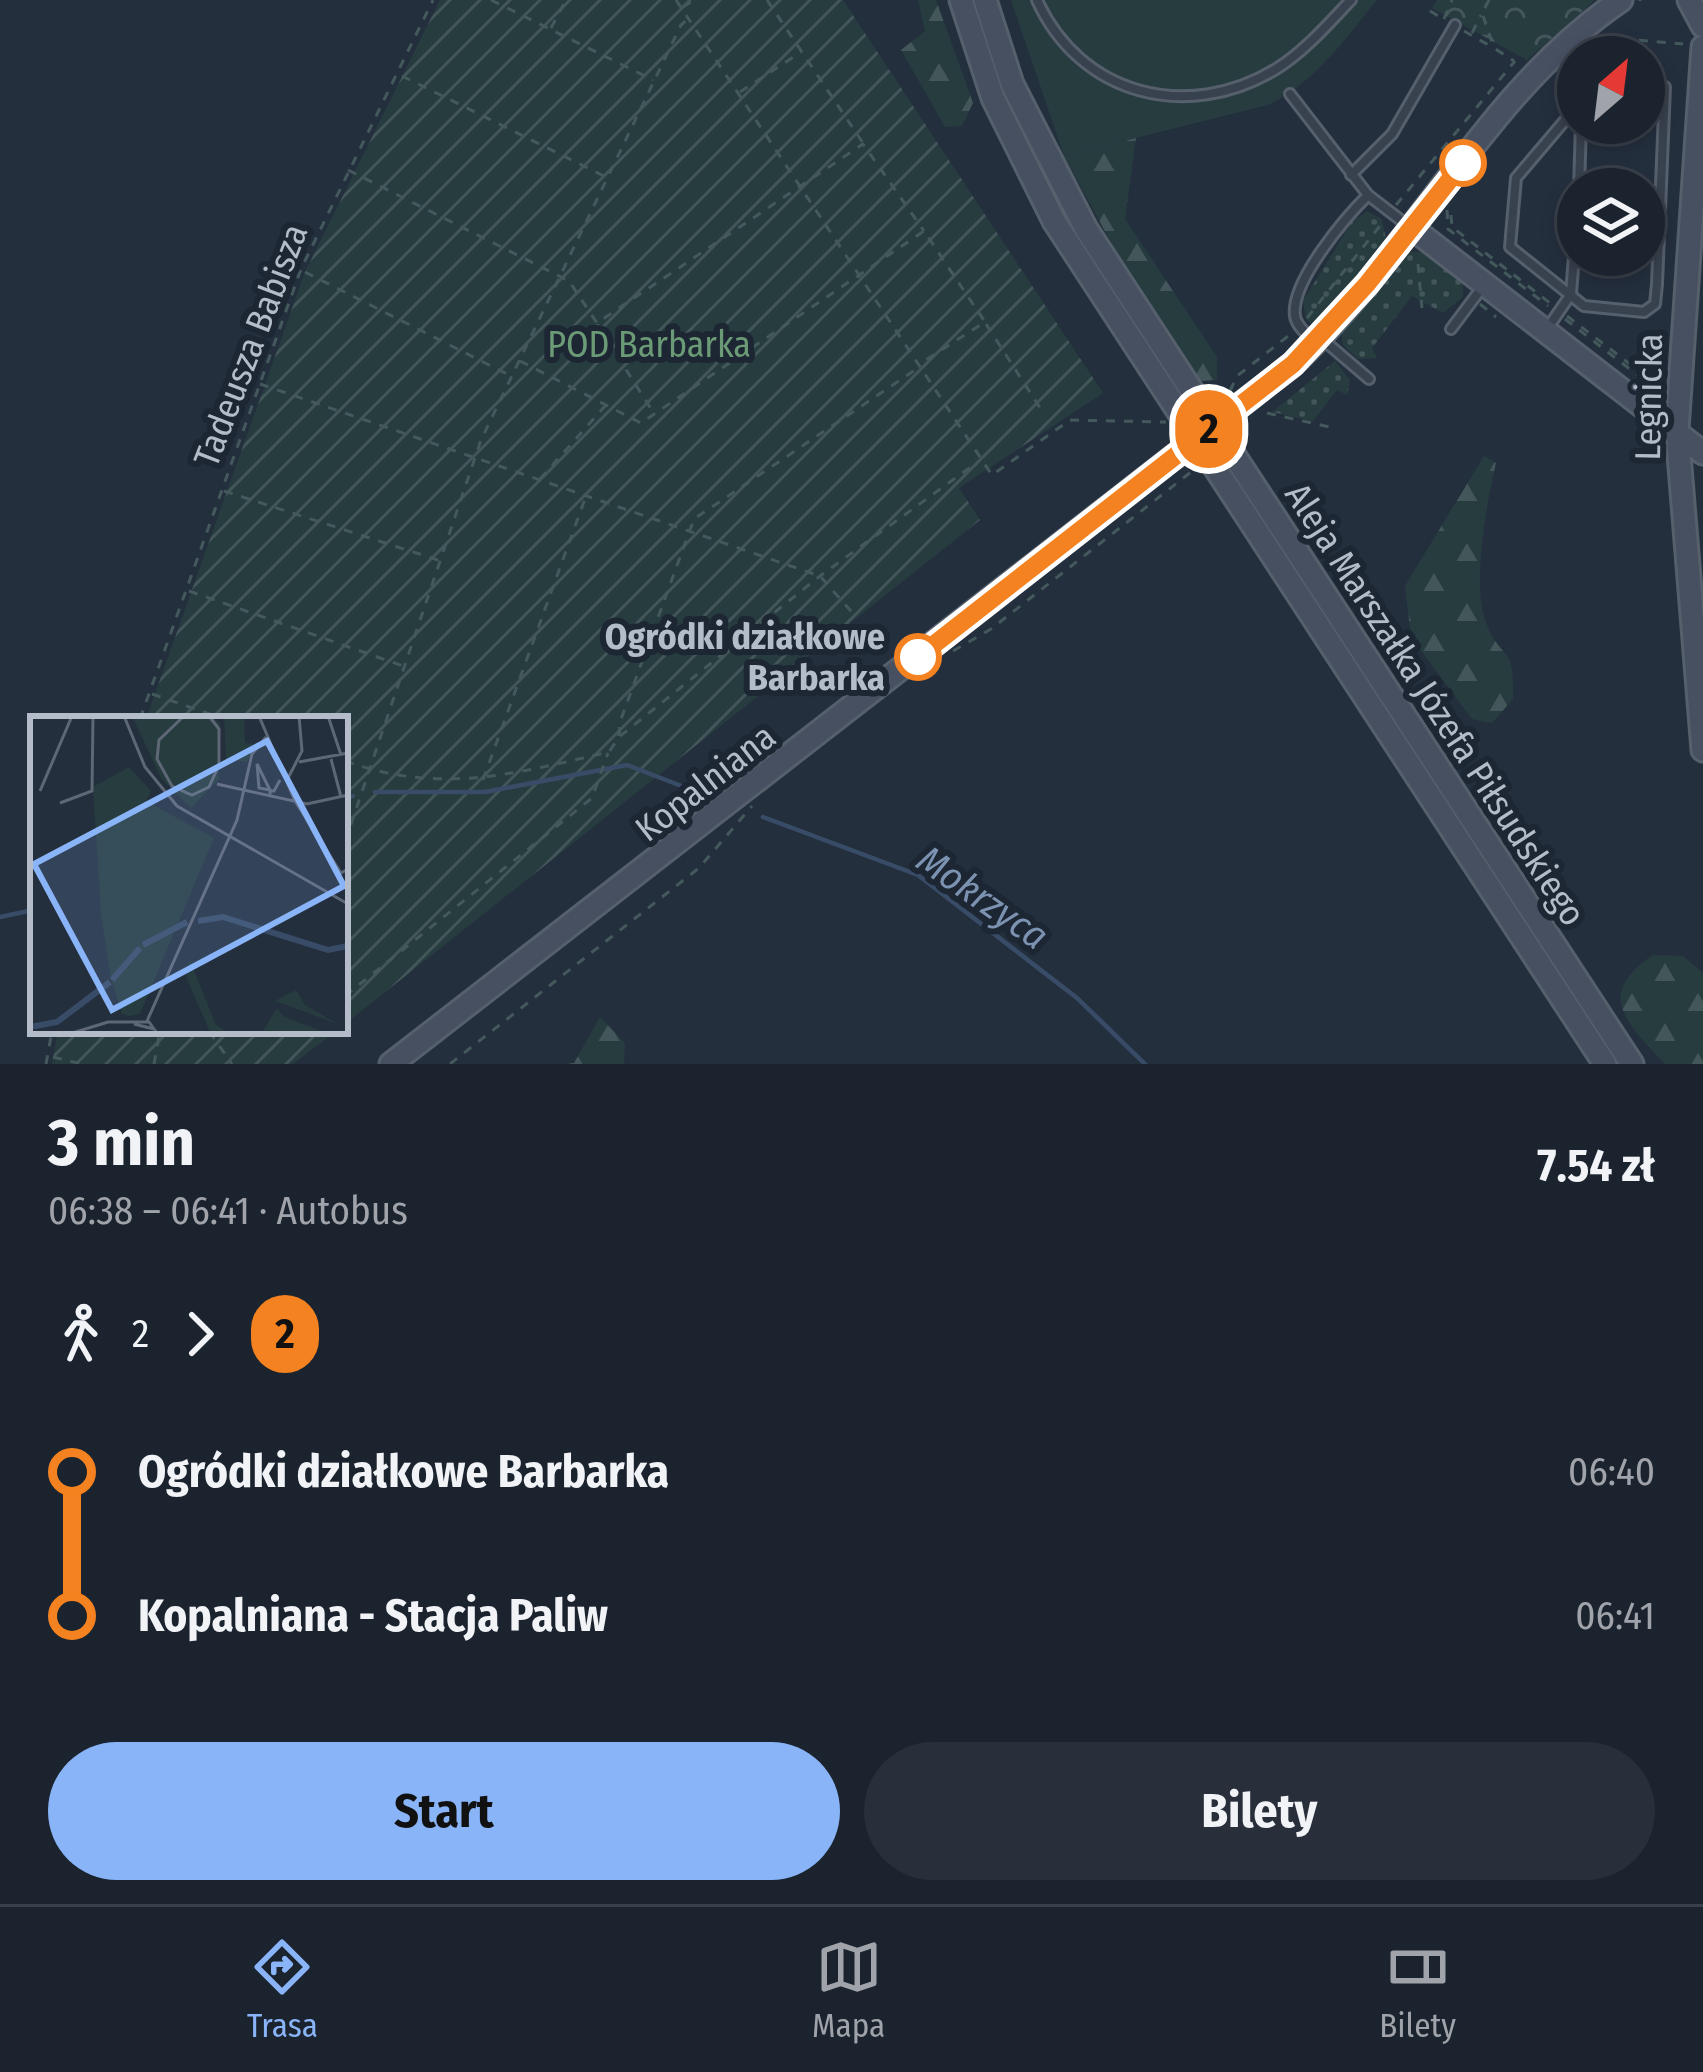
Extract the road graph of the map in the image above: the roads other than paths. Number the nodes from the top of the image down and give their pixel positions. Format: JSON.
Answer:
{"nodes":[{"id":1,"x":961,"y":0,"type":"edge"},
{"id":2,"x":985,"y":0,"type":"edge"},
{"id":3,"x":1037,"y":0,"type":"edge"},
{"id":4,"x":1351,"y":0,"type":"edge"},
{"id":5,"x":1621,"y":0,"type":"edge"},
{"id":6,"x":1689,"y":0,"type":"edge"},
{"id":7,"x":1455,"y":26,"type":"dead end"},
{"id":8,"x":1699,"y":39,"type":"edge"},
{"id":9,"x":1290,"y":94,"type":"dead end"},
{"id":10,"x":1557,"y":130,"type":"edge"},
{"id":11,"x":1662,"y":144,"type":"edge"},
{"id":12,"x":1351,"y":175,"type":"junction"},
{"id":13,"x":1368,"y":195,"type":"junction"},
{"id":14,"x":1412,"y":229,"type":"junction"},
{"id":15,"x":1572,"y":276,"type":"edge"},
{"id":16,"x":1485,"y":284,"type":"junction"},
{"id":17,"x":1571,"y":294,"type":"junction"},
{"id":18,"x":1451,"y":329,"type":"dead end"},
{"id":19,"x":1546,"y":330,"type":"junction"},
{"id":20,"x":1312,"y":336,"type":"junction"},
{"id":21,"x":1370,"y":379,"type":"dead end"},
{"id":22,"x":1677,"y":430,"type":"junction"},
{"id":23,"x":1205,"y":433,"type":"junction"},
{"id":24,"x":1703,"y":453,"type":"edge"},
{"id":25,"x":1703,"y":465,"type":"edge"},
{"id":26,"x":1679,"y":484,"type":"junction"},
{"id":27,"x":1703,"y":750,"type":"edge"},
{"id":28,"x":392,"y":1064,"type":"edge"},
{"id":29,"x":1605,"y":1064,"type":"edge"},
{"id":30,"x":1632,"y":1064,"type":"edge"}],
"edges":[{"from":1,"to":23,"type":"street","name":"Aleja Marszałka Józefa Piłsudskiego"},
{"from":2,"to":23,"type":"street","name":"Aleja Marszałka Józefa Piłsudskiego"},
{"from":3,"to":4,"type":"lane"},
{"from":5,"to":14,"type":"street","name":"Kopalniana"},
{"from":6,"to":8,"type":"street"},
{"from":7,"to":12,"type":"lane"},
{"from":8,"to":22,"type":"street","name":"Legnicka"},
{"from":9,"to":12,"type":"lane"},
{"from":10,"to":17,"type":"lane"},
{"from":11,"to":17,"type":"lane"},
{"from":12,"to":13,"type":"lane"},
{"from":13,"to":14,"type":"lane"},
{"from":13,"to":20,"type":"lane"},
{"from":14,"to":16,"type":"street"},
{"from":14,"to":20,"type":"street","name":"Kopalniana"},
{"from":15,"to":17,"type":"lane"},
{"from":16,"to":18,"type":"lane"},
{"from":16,"to":19,"type":"street"},
{"from":17,"to":19,"type":"lane"},
{"from":19,"to":22,"type":"street"},
{"from":20,"to":21,"type":"lane"},
{"from":20,"to":23,"type":"street","name":"Kopalniana"},
{"from":22,"to":24,"type":"street"},
{"from":22,"to":26,"type":"street","name":"Legnicka"},
{"from":23,"to":28,"type":"street","name":"Kopalniana"},
{"from":23,"to":29,"type":"street","name":"Aleja Marszałka Józefa Piłsudskiego"},
{"from":23,"to":30,"type":"street","name":"Aleja Marszałka Józefa Piłsudskiego"},
{"from":25,"to":26,"type":"street"},
{"from":26,"to":27,"type":"street","name":"Legnicka"}]}
